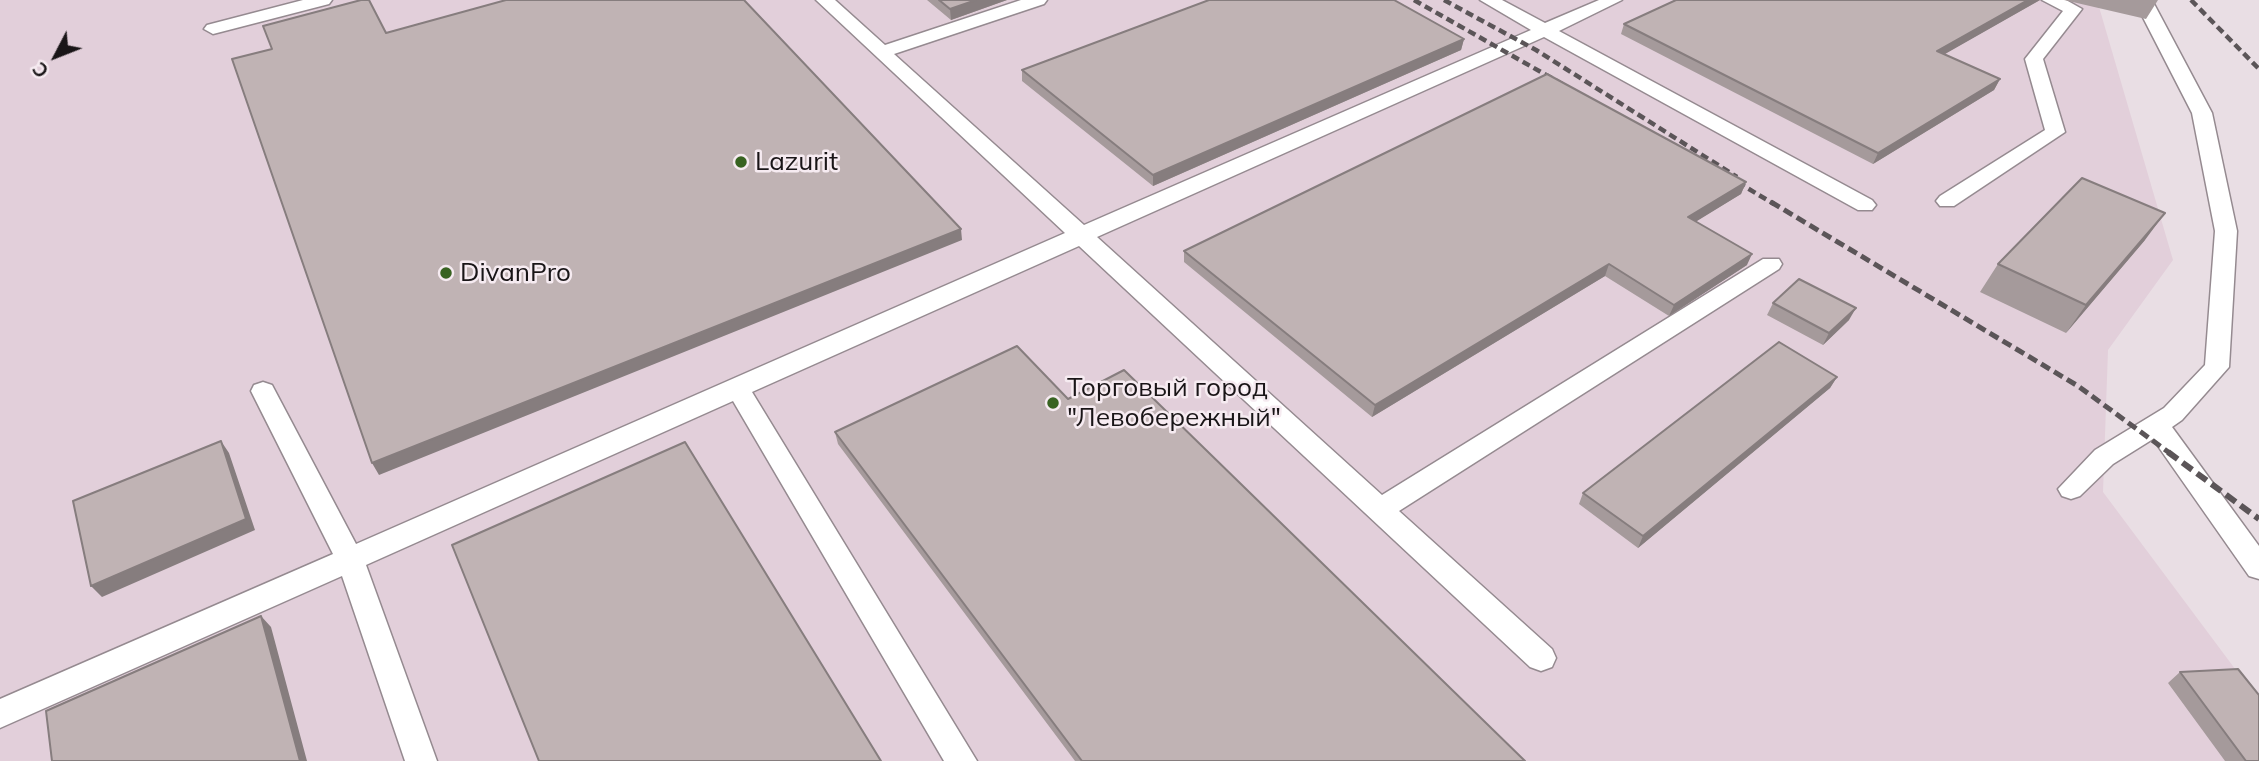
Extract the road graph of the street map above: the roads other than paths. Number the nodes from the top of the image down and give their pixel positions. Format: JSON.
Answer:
{"nodes":[{"id":1,"x":324,"y":0,"type":"edge"},
{"id":2,"x":825,"y":0,"type":"edge"},
{"id":3,"x":1038,"y":0,"type":"edge"},
{"id":4,"x":1489,"y":0,"type":"edge"},
{"id":5,"x":1613,"y":0,"type":"edge"},
{"id":6,"x":2051,"y":0,"type":"edge"},
{"id":7,"x":2143,"y":0,"type":"edge"},
{"id":8,"x":213,"y":29,"type":"dead end"},
{"id":9,"x":1543,"y":30,"type":"junction"},
{"id":10,"x":882,"y":52,"type":"junction"},
{"id":11,"x":1947,"y":201,"type":"dead end"},
{"id":12,"x":1865,"y":205,"type":"dead end"},
{"id":13,"x":1080,"y":234,"type":"junction"},
{"id":14,"x":1771,"y":264,"type":"dead end"},
{"id":15,"x":737,"y":387,"type":"junction"},
{"id":16,"x":263,"y":391,"type":"dead end"},
{"id":17,"x":2157,"y":425,"type":"junction"},
{"id":18,"x":2071,"y":489,"type":"dead end"},
{"id":19,"x":1380,"y":510,"type":"junction"},
{"id":20,"x":350,"y":559,"type":"junction"},
{"id":21,"x":2259,"y":568,"type":"edge"},
{"id":22,"x":1541,"y":658,"type":"dead end"},
{"id":23,"x":0,"y":714,"type":"edge"},
{"id":24,"x":421,"y":761,"type":"edge"},
{"id":25,"x":961,"y":761,"type":"edge"}],
"edges":[{"from":1,"to":8,"type":"lane"},
{"from":2,"to":10,"type":"lane"},
{"from":3,"to":10,"type":"lane"},
{"from":4,"to":9,"type":"lane"},
{"from":5,"to":9,"type":"lane"},
{"from":6,"to":11,"type":"lane"},
{"from":7,"to":17,"type":"lane"},
{"from":9,"to":12,"type":"lane"},
{"from":9,"to":13,"type":"lane"},
{"from":10,"to":13,"type":"lane"},
{"from":13,"to":15,"type":"lane"},
{"from":13,"to":19,"type":"lane"},
{"from":14,"to":19,"type":"lane"},
{"from":15,"to":20,"type":"lane"},
{"from":15,"to":25,"type":"lane"},
{"from":16,"to":20,"type":"lane"},
{"from":17,"to":18,"type":"lane"},
{"from":17,"to":21,"type":"lane"},
{"from":19,"to":22,"type":"lane"},
{"from":20,"to":23,"type":"lane"},
{"from":20,"to":24,"type":"lane"}]}
